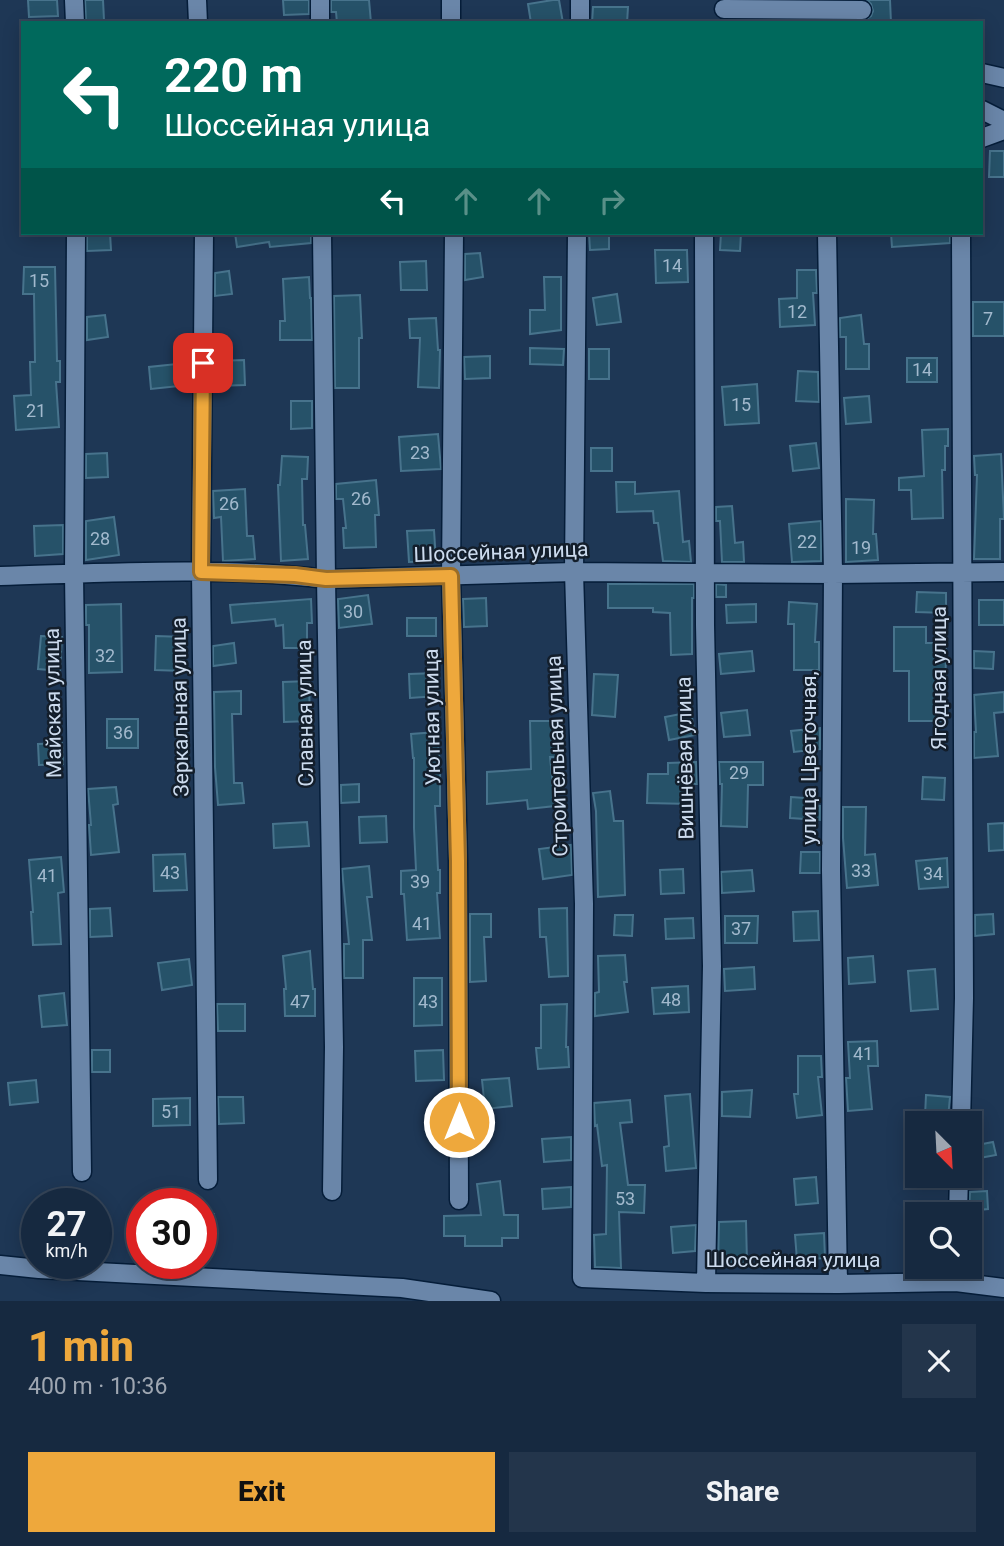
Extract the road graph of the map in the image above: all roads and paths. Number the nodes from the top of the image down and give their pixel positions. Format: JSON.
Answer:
{"nodes":[{"id":1,"x":75,"y":0,"type":"edge"},
{"id":2,"x":197,"y":0,"type":"edge"},
{"id":3,"x":320,"y":0,"type":"edge"},
{"id":4,"x":451,"y":0,"type":"edge"},
{"id":5,"x":580,"y":0,"type":"edge"},
{"id":6,"x":724,"y":11,"type":"edge"},
{"id":7,"x":862,"y":11,"type":"edge"},
{"id":8,"x":75,"y":21,"type":"edge"},
{"id":9,"x":198,"y":21,"type":"edge"},
{"id":10,"x":320,"y":21,"type":"edge"},
{"id":11,"x":452,"y":21,"type":"edge"},
{"id":12,"x":580,"y":21,"type":"edge"},
{"id":13,"x":983,"y":73,"type":"edge"},
{"id":14,"x":1004,"y":78,"type":"edge"},
{"id":15,"x":983,"y":110,"type":"edge"},
{"id":16,"x":1004,"y":121,"type":"edge"},
{"id":17,"x":1004,"y":131,"type":"edge"},
{"id":18,"x":983,"y":138,"type":"edge"},
{"id":19,"x":76,"y":235,"type":"edge"},
{"id":20,"x":204,"y":235,"type":"edge"},
{"id":21,"x":322,"y":235,"type":"edge"},
{"id":22,"x":454,"y":235,"type":"edge"},
{"id":23,"x":577,"y":235,"type":"edge"},
{"id":24,"x":704,"y":235,"type":"edge"},
{"id":25,"x":827,"y":235,"type":"edge"},
{"id":26,"x":961,"y":235,"type":"edge"},
{"id":27,"x":201,"y":572,"type":"junction"},
{"id":28,"x":575,"y":572,"type":"junction"},
{"id":29,"x":961,"y":572,"type":"junction"},
{"id":30,"x":1004,"y":572,"type":"edge"},
{"id":31,"x":706,"y":573,"type":"junction"},
{"id":32,"x":74,"y":574,"type":"junction"},
{"id":33,"x":833,"y":574,"type":"junction"},
{"id":34,"x":0,"y":576,"type":"edge"},
{"id":35,"x":451,"y":576,"type":"junction"},
{"id":36,"x":326,"y":579,"type":"junction"},
{"id":37,"x":961,"y":1111,"type":"edge"},
{"id":38,"x":82,"y":1172,"type":"dead end"},
{"id":39,"x":208,"y":1180,"type":"dead end"},
{"id":40,"x":332,"y":1191,"type":"dead end"},
{"id":41,"x":459,"y":1200,"type":"dead end"},
{"id":42,"x":0,"y":1265,"type":"edge"},
{"id":43,"x":582,"y":1278,"type":"joint"},
{"id":44,"x":905,"y":1279,"type":"edge"},
{"id":45,"x":971,"y":1279,"type":"edge"},
{"id":46,"x":706,"y":1283,"type":"junction"},
{"id":47,"x":838,"y":1284,"type":"junction"},
{"id":48,"x":1004,"y":1288,"type":"edge"},
{"id":49,"x":491,"y":1301,"type":"edge"}],
"edges":[{"from":1,"to":8,"type":"street"},
{"from":2,"to":9,"type":"street"},
{"from":3,"to":10,"type":"street"},
{"from":4,"to":11,"type":"street"},
{"from":5,"to":12,"type":"street"},
{"from":6,"to":7,"type":"street"},
{"from":13,"to":14,"type":"street"},
{"from":15,"to":16,"type":"street"},
{"from":17,"to":18,"type":"street"},
{"from":19,"to":32,"type":"street","name":"Майская улица"},
{"from":20,"to":27,"type":"street","name":"Зеркальная улица"},
{"from":21,"to":36,"type":"street","name":"Славная улица"},
{"from":22,"to":35,"type":"street","name":"Уютная улица"},
{"from":23,"to":28,"type":"street","name":"Строительная улица"},
{"from":24,"to":31,"type":"street","name":"Вишнёвая улица"},
{"from":25,"to":33,"type":"street","name":"улица Цветочная,"},
{"from":26,"to":29,"type":"street","name":"Ягодная улица"},
{"from":27,"to":32,"type":"street","name":"Шоссейная улица"},
{"from":27,"to":36,"type":"street","name":"Шоссейная улица"},
{"from":27,"to":39,"type":"street","name":"Зеркальная улица"},
{"from":28,"to":31,"type":"street","name":"Шоссейная улица"},
{"from":28,"to":35,"type":"street","name":"Шоссейная улица"},
{"from":28,"to":43,"type":"street","name":"Строительная улица"},
{"from":29,"to":30,"type":"street","name":"Шоссейная улица"},
{"from":29,"to":33,"type":"street","name":"Шоссейная улица"},
{"from":29,"to":37,"type":"street","name":"Ягодная улица"},
{"from":31,"to":33,"type":"street","name":"Шоссейная улица"},
{"from":31,"to":46,"type":"street","name":"Вишнёвая улица"},
{"from":32,"to":34,"type":"street","name":"Шоссейная улица"},
{"from":32,"to":38,"type":"street","name":"Майская улица"},
{"from":33,"to":47,"type":"street","name":"улица Цветочная,"},
{"from":35,"to":36,"type":"street","name":"Шоссейная улица"},
{"from":35,"to":41,"type":"street","name":"Уютная улица"},
{"from":36,"to":40,"type":"street","name":"Славная улица"},
{"from":42,"to":49,"type":"street"},
{"from":43,"to":46,"type":"street","name":"Шоссейная улица"},
{"from":44,"to":47,"type":"street","name":"Шоссейная улица"},
{"from":45,"to":48,"type":"street","name":"Шоссейная улица"},
{"from":46,"to":47,"type":"street","name":"Шоссейная улица"}]}
